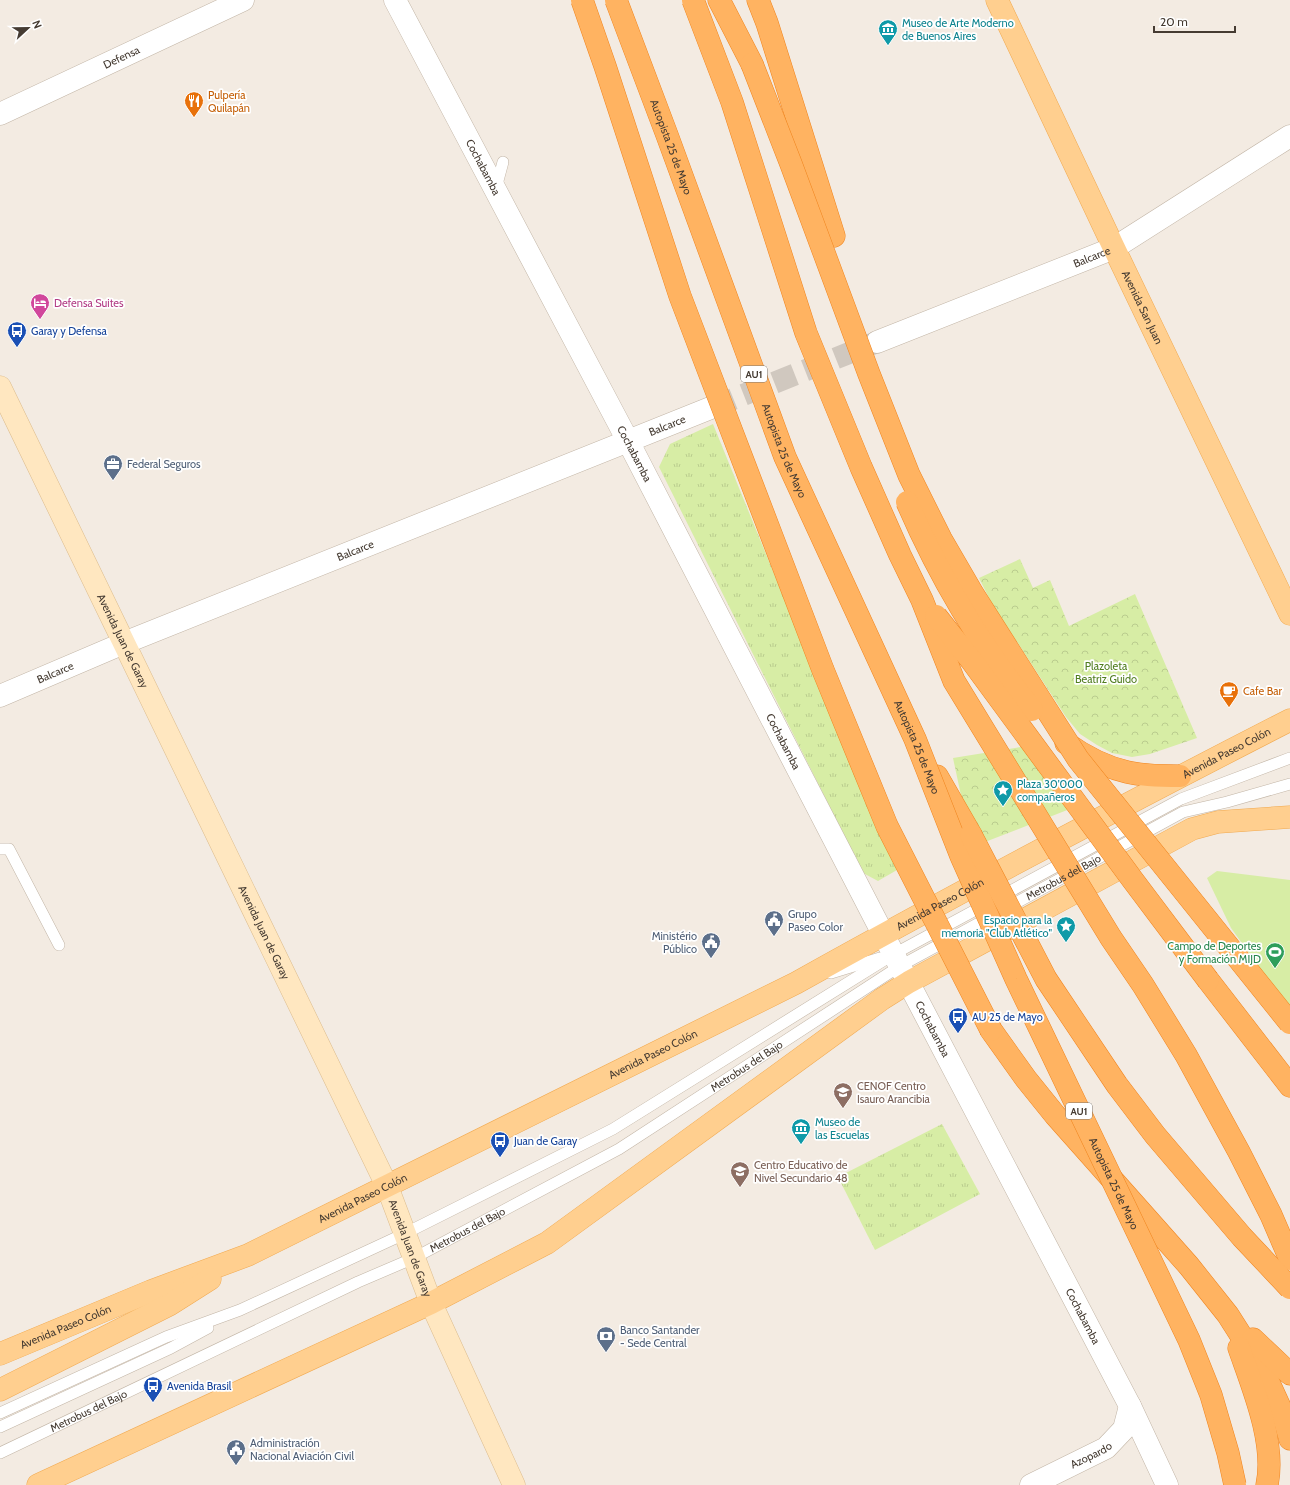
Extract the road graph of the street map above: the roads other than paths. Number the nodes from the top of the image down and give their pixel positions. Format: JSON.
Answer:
{"nodes":[{"id":1,"x":243,"y":0,"type":"edge"},
{"id":2,"x":394,"y":0,"type":"edge"},
{"id":3,"x":582,"y":0,"type":"edge"},
{"id":4,"x":616,"y":0,"type":"edge"},
{"id":5,"x":693,"y":0,"type":"edge"},
{"id":6,"x":719,"y":0,"type":"edge"},
{"id":7,"x":758,"y":0,"type":"edge"},
{"id":8,"x":997,"y":0,"type":"edge"},
{"id":9,"x":0,"y":114,"type":"edge"},
{"id":10,"x":1290,"y":136,"type":"edge"},
{"id":11,"x":503,"y":162,"type":"dead end"},
{"id":12,"x":495,"y":190,"type":"junction"},
{"id":13,"x":1114,"y":248,"type":"junction"},
{"id":14,"x":877,"y":342,"type":"tunnel mouth"},
{"id":15,"x":0,"y":387,"type":"edge"},
{"id":16,"x":713,"y":407,"type":"tunnel mouth"},
{"id":17,"x":628,"y":441,"type":"junction"},
{"id":18,"x":922,"y":600,"type":"junction"},
{"id":19,"x":1290,"y":614,"type":"edge"},
{"id":20,"x":124,"y":643,"type":"junction"},
{"id":21,"x":0,"y":696,"type":"edge"},
{"id":22,"x":1290,"y":720,"type":"edge"},
{"id":23,"x":915,"y":739,"type":"junction"},
{"id":24,"x":1290,"y":758,"type":"edge"},
{"id":25,"x":1180,"y":776,"type":"junction"},
{"id":26,"x":1290,"y":784,"type":"edge"},
{"id":27,"x":1290,"y":817,"type":"edge"},
{"id":28,"x":0,"y":849,"type":"edge"},
{"id":29,"x":884,"y":934,"type":"junction"},
{"id":30,"x":58,"y":945,"type":"dead end"},
{"id":31,"x":901,"y":967,"type":"junction"},
{"id":32,"x":796,"y":983,"type":"junction"},
{"id":33,"x":849,"y":1000,"type":"junction"},
{"id":34,"x":1290,"y":1023,"type":"edge"},
{"id":35,"x":1290,"y":1086,"type":"edge"},
{"id":36,"x":387,"y":1186,"type":"junction"},
{"id":37,"x":404,"y":1234,"type":"junction"},
{"id":38,"x":248,"y":1256,"type":"junction"},
{"id":39,"x":414,"y":1258,"type":"junction"},
{"id":40,"x":1290,"y":1259,"type":"edge"},
{"id":41,"x":1290,"y":1288,"type":"edge"},
{"id":42,"x":431,"y":1303,"type":"junction"},
{"id":43,"x":240,"y":1310,"type":"junction"},
{"id":44,"x":1228,"y":1315,"type":"junction"},
{"id":45,"x":0,"y":1354,"type":"edge"},
{"id":46,"x":1290,"y":1374,"type":"edge"},
{"id":47,"x":0,"y":1390,"type":"edge"},
{"id":48,"x":1130,"y":1406,"type":"junction"},
{"id":49,"x":0,"y":1413,"type":"edge"},
{"id":50,"x":0,"y":1427,"type":"edge"},
{"id":51,"x":1290,"y":1439,"type":"edge"},
{"id":52,"x":0,"y":1452,"type":"edge"},
{"id":53,"x":38,"y":1485,"type":"edge"},
{"id":54,"x":514,"y":1485,"type":"edge"},
{"id":55,"x":1031,"y":1485,"type":"edge"},
{"id":56,"x":1167,"y":1485,"type":"edge"},
{"id":57,"x":1235,"y":1485,"type":"edge"},
{"id":58,"x":1267,"y":1485,"type":"edge"}],
"edges":[{"from":1,"to":9,"type":"street","name":"Defensa"},
{"from":2,"to":12,"type":"street","name":"Cochabamba"},
{"from":3,"to":44,"type":"highway","bridge":true},
{"from":4,"to":23,"type":"highway","name":"Autopista 25 de Mayo","number":"AU1","bridge":true},
{"from":5,"to":18,"type":"highway","bridge":true},
{"from":6,"to":34,"type":"highway","bridge":true},
{"from":7,"to":25,"type":"highway","bridge":true},
{"from":8,"to":13,"type":"main road","name":"Avenida San Juan"},
{"from":10,"to":13,"type":"street","name":"Balcarce"},
{"from":11,"to":12,"type":"lane"},
{"from":12,"to":17,"type":"street","name":"Cochabamba"},
{"from":13,"to":14,"type":"street","name":"Balcarce"},
{"from":13,"to":19,"type":"main road","name":"Avenida San Juan"},
{"from":15,"to":20,"type":"main road","name":"Avenida Juan de Garay"},
{"from":16,"to":17,"type":"street","name":"Balcarce"},
{"from":17,"to":20,"type":"street","name":"Balcarce"},
{"from":17,"to":29,"type":"street","name":"Cochabamba"},
{"from":18,"to":35,"type":"highway","bridge":true},
{"from":18,"to":40,"type":"highway","bridge":true},
{"from":20,"to":21,"type":"street","name":"Balcarce"},
{"from":20,"to":36,"type":"main road","name":"Avenida Juan de Garay"},
{"from":22,"to":25,"type":"main road","name":"Avenida Paseo Colón"},
{"from":23,"to":41,"type":"highway","bridge":true},
{"from":23,"to":57,"type":"highway","name":"Autopista 25 de Mayo","number":"AU1","bridge":true},
{"from":24,"to":31,"type":"lane","name":"Metrobus del Bajo"},
{"from":25,"to":29,"type":"main road","name":"Avenida Paseo Colón"},
{"from":26,"to":31,"type":"lane","name":"Metrobus del Bajo"},
{"from":27,"to":31,"type":"main road"},
{"from":28,"to":30,"type":"lane"},
{"from":29,"to":31,"type":"street","name":"Cochabamba"},
{"from":29,"to":32,"type":"main road","name":"Avenida Paseo Colón"},
{"from":31,"to":32,"type":"lane","name":"Metrobus del Bajo"},
{"from":31,"to":33,"type":"lane","name":"Metrobus del Bajo"},
{"from":31,"to":33,"type":"lane","name":"Metrobus del Bajo"},
{"from":31,"to":37,"type":"lane","name":"Metrobus del Bajo"},
{"from":31,"to":42,"type":"main road"},
{"from":31,"to":48,"type":"street","name":"Cochabamba"},
{"from":32,"to":36,"type":"main road","name":"Avenida Paseo Colón"},
{"from":33,"to":39,"type":"lane","name":"Metrobus del Bajo"},
{"from":36,"to":37,"type":"main road","name":"Avenida Juan de Garay"},
{"from":36,"to":38,"type":"main road","name":"Avenida Paseo Colón"},
{"from":37,"to":39,"type":"main road","name":"Avenida Juan de Garay"},
{"from":37,"to":43,"type":"lane","name":"Metrobus del Bajo"},
{"from":38,"to":45,"type":"main road","name":"Avenida Paseo Colón"},
{"from":38,"to":47,"type":"main road"},
{"from":39,"to":42,"type":"main road","name":"Avenida Juan de Garay"},
{"from":39,"to":52,"type":"lane","name":"Metrobus del Bajo"},
{"from":42,"to":53,"type":"main road"},
{"from":42,"to":54,"type":"main road","name":"Avenida Juan de Garay"},
{"from":43,"to":49,"type":"lane","name":"Metrobus del Bajo"},
{"from":43,"to":50,"type":"lane","name":"Metrobus del Bajo"},
{"from":44,"to":46,"type":"highway"},
{"from":44,"to":51,"type":"highway"},
{"from":44,"to":58,"type":"highway"},
{"from":48,"to":55,"type":"street","name":"Azopardo"},
{"from":48,"to":56,"type":"street","name":"Cochabamba"}]}
